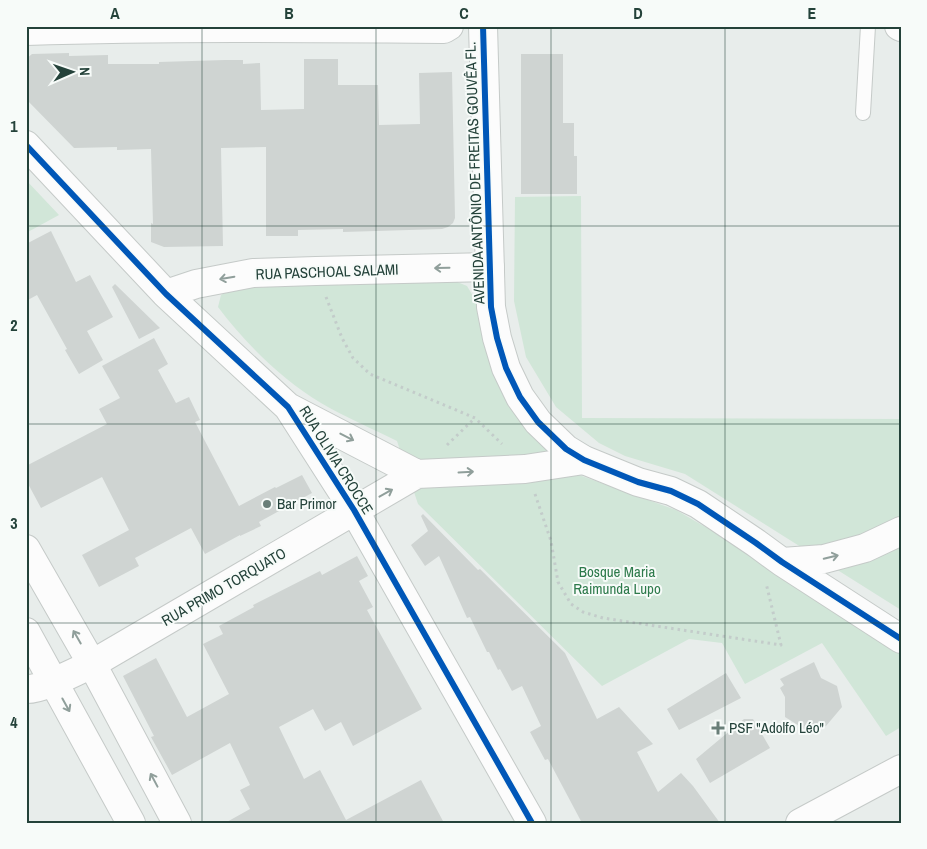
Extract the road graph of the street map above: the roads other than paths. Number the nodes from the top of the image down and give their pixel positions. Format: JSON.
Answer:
{"nodes":[{"id":1,"x":449,"y":26,"type":"edge"},
{"id":2,"x":483,"y":26,"type":"edge"},
{"id":3,"x":868,"y":26,"type":"edge"},
{"id":4,"x":368,"y":27,"type":"edge"},
{"id":5,"x":83,"y":28,"type":"edge"},
{"id":6,"x":26,"y":31,"type":"edge"},
{"id":7,"x":863,"y":113,"type":"dead end"},
{"id":8,"x":26,"y":145,"type":"edge"},
{"id":9,"x":490,"y":267,"type":"junction"},
{"id":10,"x":166,"y":294,"type":"junction"},
{"id":11,"x":288,"y":407,"type":"junction"},
{"id":12,"x":584,"y":460,"type":"junction"},
{"id":13,"x":417,"y":474,"type":"junction"},
{"id":14,"x":354,"y":510,"type":"junction"},
{"id":15,"x":901,"y":531,"type":"edge"},
{"id":16,"x":26,"y":549,"type":"edge"},
{"id":17,"x":782,"y":562,"type":"junction"},
{"id":18,"x":26,"y":632,"type":"edge"},
{"id":19,"x":901,"y":639,"type":"edge"},
{"id":20,"x":92,"y":664,"type":"junction"},
{"id":21,"x":53,"y":681,"type":"junction"},
{"id":22,"x":26,"y":689,"type":"edge"},
{"id":23,"x":901,"y":769,"type":"edge"},
{"id":24,"x":131,"y":823,"type":"edge"},
{"id":25,"x":177,"y":823,"type":"edge"},
{"id":26,"x":532,"y":823,"type":"edge"},
{"id":27,"x":800,"y":823,"type":"edge"}],
"edges":[{"from":1,"to":4,"type":"street"},
{"from":2,"to":9,"type":"street","name":"AVENIDA ANTÔNIO DE FREITAS GOUVÊA FL."},
{"from":3,"to":7,"type":"lane"},
{"from":4,"to":5,"type":"street"},
{"from":5,"to":6,"type":"street"},
{"from":8,"to":10,"type":"street","name":"RUA OLIVIA CROCCE"},
{"from":9,"to":10,"type":"street","name":"RUA PASCHOAL SALAMI","one_way":true},
{"from":9,"to":12,"type":"street","name":"AVENIDA ANTÔNIO DE FREITAS GOUVÊA FL."},
{"from":10,"to":11,"type":"street","name":"RUA OLIVIA CROCCE"},
{"from":11,"to":13,"type":"street","one_way":true},
{"from":11,"to":14,"type":"street","name":"RUA OLIVIA CROCCE"},
{"from":13,"to":12,"type":"street","one_way":true},
{"from":12,"to":17,"type":"street","name":"AVENIDA ANTÔNIO DE FREITAS GOUVÊA FL."},
{"from":14,"to":13,"type":"street","name":"RUA PRIMO TORQUATO","one_way":true},
{"from":14,"to":20,"type":"street","name":"RUA PRIMO TORQUATO"},
{"from":14,"to":26,"type":"street","name":"RUA OLIVIA CROCCE"},
{"from":17,"to":15,"type":"street","one_way":true},
{"from":20,"to":16,"type":"street","one_way":true},
{"from":17,"to":19,"type":"street","name":"AVENIDA ANTÔNIO DE FREITAS GOUVÊA FL."},
{"from":18,"to":21,"type":"street"},
{"from":20,"to":21,"type":"street","name":"RUA PRIMO TORQUATO"},
{"from":25,"to":20,"type":"street","one_way":true},
{"from":21,"to":22,"type":"street","name":"RUA PRIMO TORQUATO"},
{"from":21,"to":24,"type":"street","one_way":true},
{"from":23,"to":27,"type":"street"}]}
